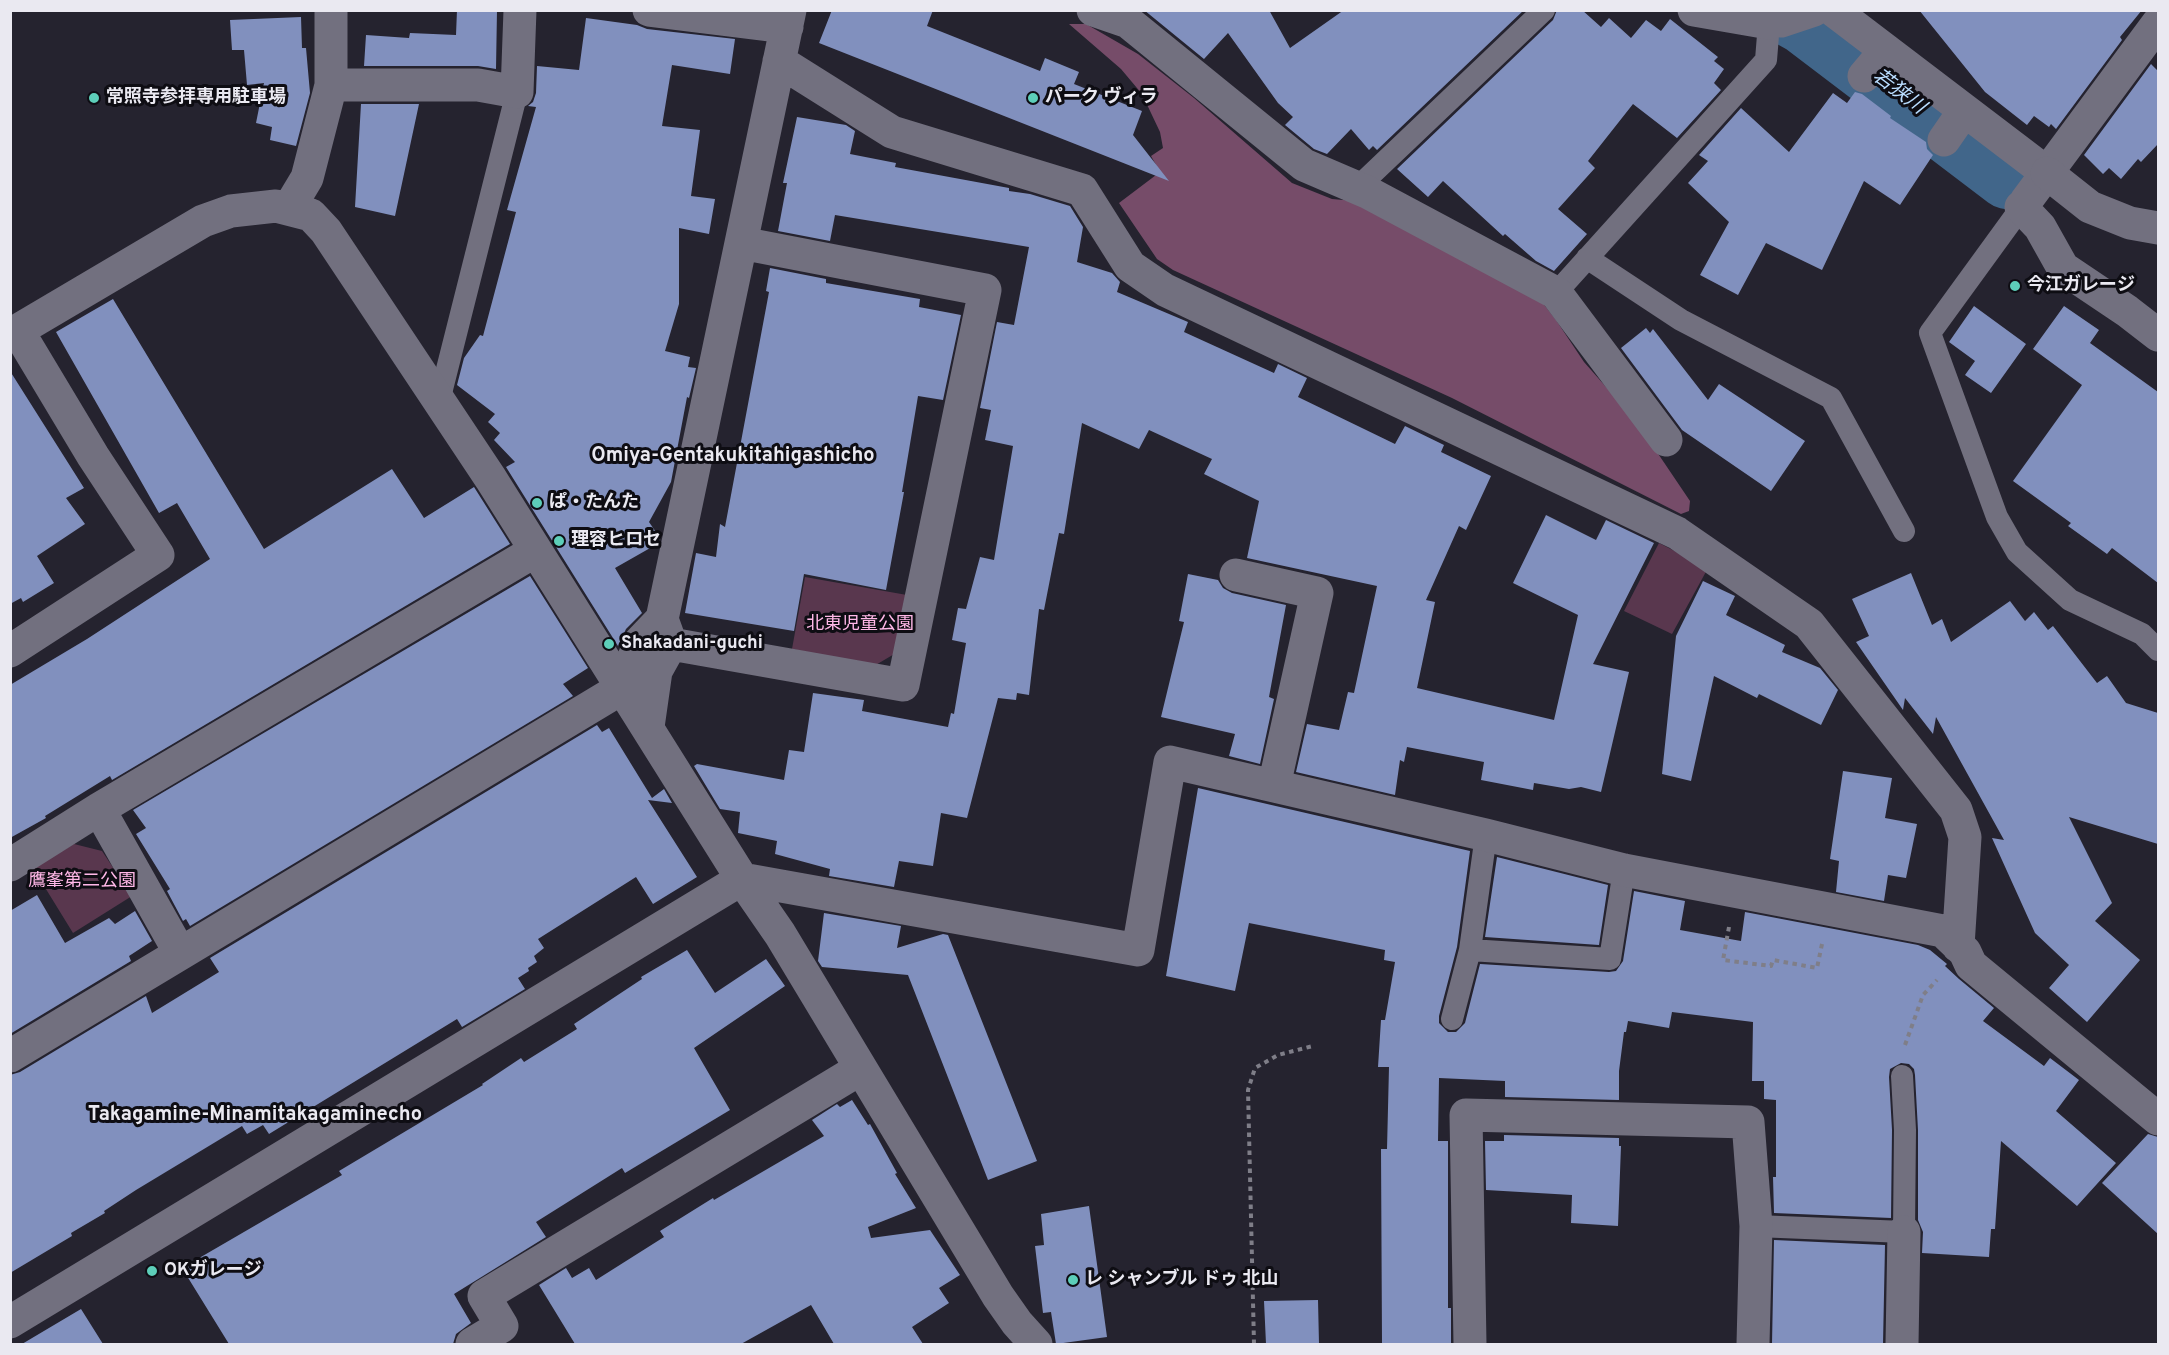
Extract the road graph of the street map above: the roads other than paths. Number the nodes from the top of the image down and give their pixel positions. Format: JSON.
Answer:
{"nodes":[{"id":1,"x":331,"y":10,"type":"edge"},
{"id":2,"x":520,"y":10,"type":"edge"},
{"id":3,"x":649,"y":10,"type":"edge"},
{"id":4,"x":1093,"y":10,"type":"edge"},
{"id":5,"x":1544,"y":10,"type":"edge"},
{"id":6,"x":1694,"y":10,"type":"edge"},
{"id":7,"x":1833,"y":10,"type":"edge"},
{"id":8,"x":1814,"y":11,"type":"edge"},
{"id":9,"x":788,"y":19,"type":"edge"},
{"id":10,"x":1775,"y":22,"type":"junction"},
{"id":11,"x":2158,"y":23,"type":"edge"},
{"id":12,"x":1885,"y":51,"type":"junction"},
{"id":13,"x":779,"y":61,"type":"junction"},
{"id":14,"x":1864,"y":76,"type":"dead end"},
{"id":15,"x":331,"y":85,"type":"junction"},
{"id":16,"x":517,"y":92,"type":"junction"},
{"id":17,"x":1964,"y":111,"type":"junction"},
{"id":18,"x":1944,"y":140,"type":"dead end"},
{"id":19,"x":1357,"y":188,"type":"junction"},
{"id":20,"x":2033,"y":192,"type":"junction"},
{"id":21,"x":289,"y":208,"type":"junction"},
{"id":22,"x":2158,"y":228,"type":"edge"},
{"id":23,"x":741,"y":243,"type":"junction"},
{"id":24,"x":1587,"y":258,"type":"junction"},
{"id":25,"x":1556,"y":293,"type":"junction"},
{"id":26,"x":14,"y":333,"type":"edge"},
{"id":27,"x":2158,"y":335,"type":"edge"},
{"id":28,"x":439,"y":401,"type":"junction"},
{"id":29,"x":1666,"y":440,"type":"dead end"},
{"id":30,"x":1904,"y":531,"type":"dead end"},
{"id":31,"x":535,"y":551,"type":"junction"},
{"id":32,"x":1236,"y":575,"type":"dead end"},
{"id":33,"x":666,"y":632,"type":"junction"},
{"id":34,"x":2158,"y":650,"type":"edge"},
{"id":35,"x":10,"y":651,"type":"edge"},
{"id":36,"x":622,"y":688,"type":"junction"},
{"id":37,"x":648,"y":727,"type":"junction"},
{"id":38,"x":1274,"y":786,"type":"junction"},
{"id":39,"x":99,"y":809,"type":"junction"},
{"id":40,"x":1486,"y":835,"type":"junction"},
{"id":41,"x":10,"y":865,"type":"edge"},
{"id":42,"x":1624,"y":870,"type":"junction"},
{"id":43,"x":742,"y":879,"type":"junction"},
{"id":44,"x":1962,"y":949,"type":"junction"},
{"id":45,"x":1470,"y":950,"type":"junction"},
{"id":46,"x":180,"y":953,"type":"junction"},
{"id":47,"x":1452,"y":1019,"type":"dead end"},
{"id":48,"x":10,"y":1056,"type":"edge"},
{"id":49,"x":860,"y":1069,"type":"junction"},
{"id":50,"x":1902,"y":1076,"type":"road end"},
{"id":51,"x":2158,"y":1119,"type":"edge"},
{"id":52,"x":1756,"y":1226,"type":"junction"},
{"id":53,"x":1904,"y":1232,"type":"junction"},
{"id":54,"x":10,"y":1322,"type":"edge"},
{"id":55,"x":472,"y":1344,"type":"edge"},
{"id":56,"x":1036,"y":1344,"type":"edge"},
{"id":57,"x":1470,"y":1344,"type":"edge"},
{"id":58,"x":1753,"y":1344,"type":"edge"},
{"id":59,"x":1902,"y":1344,"type":"edge"}],
"edges":[{"from":1,"to":15,"type":"street"},
{"from":2,"to":16,"type":"street"},
{"from":3,"to":9,"type":"street"},
{"from":4,"to":19,"type":"street"},
{"from":5,"to":19,"type":"lane"},
{"from":6,"to":10,"type":"street"},
{"from":7,"to":12,"type":"street"},
{"from":8,"to":10,"type":"street"},
{"from":9,"to":13,"type":"street"},
{"from":10,"to":24,"type":"lane"},
{"from":11,"to":20,"type":"street"},
{"from":12,"to":14,"type":"street"},
{"from":12,"to":17,"type":"street"},
{"from":13,"to":23,"type":"street"},
{"from":13,"to":44,"type":"street"},
{"from":15,"to":16,"type":"street"},
{"from":15,"to":21,"type":"street"},
{"from":16,"to":28,"type":"lane"},
{"from":17,"to":18,"type":"street"},
{"from":17,"to":20,"type":"street"},
{"from":19,"to":25,"type":"street"},
{"from":20,"to":22,"type":"street"},
{"from":20,"to":27,"type":"street"},
{"from":20,"to":34,"type":"lane"},
{"from":21,"to":26,"type":"street"},
{"from":21,"to":28,"type":"street"},
{"from":23,"to":33,"type":"street"},
{"from":23,"to":33,"type":"street"},
{"from":24,"to":25,"type":"lane"},
{"from":24,"to":30,"type":"lane"},
{"from":25,"to":29,"type":"street"},
{"from":26,"to":35,"type":"street"},
{"from":28,"to":31,"type":"street"},
{"from":31,"to":36,"type":"street"},
{"from":31,"to":39,"type":"street"},
{"from":32,"to":38,"type":"street"},
{"from":33,"to":36,"type":"street"},
{"from":33,"to":37,"type":"street"},
{"from":36,"to":37,"type":"street"},
{"from":36,"to":46,"type":"street"},
{"from":37,"to":43,"type":"street"},
{"from":38,"to":40,"type":"street"},
{"from":38,"to":43,"type":"street"},
{"from":39,"to":41,"type":"street"},
{"from":39,"to":46,"type":"street"},
{"from":40,"to":42,"type":"street"},
{"from":40,"to":45,"type":"lane"},
{"from":42,"to":44,"type":"street"},
{"from":42,"to":45,"type":"lane"},
{"from":43,"to":49,"type":"street"},
{"from":43,"to":54,"type":"street"},
{"from":44,"to":51,"type":"street"},
{"from":45,"to":47,"type":"lane"},
{"from":46,"to":48,"type":"street"},
{"from":49,"to":55,"type":"street"},
{"from":49,"to":56,"type":"street"},
{"from":50,"to":53,"type":"lane"},
{"from":52,"to":53,"type":"lane"},
{"from":52,"to":57,"type":"street"},
{"from":52,"to":58,"type":"street"},
{"from":53,"to":59,"type":"street"}]}
